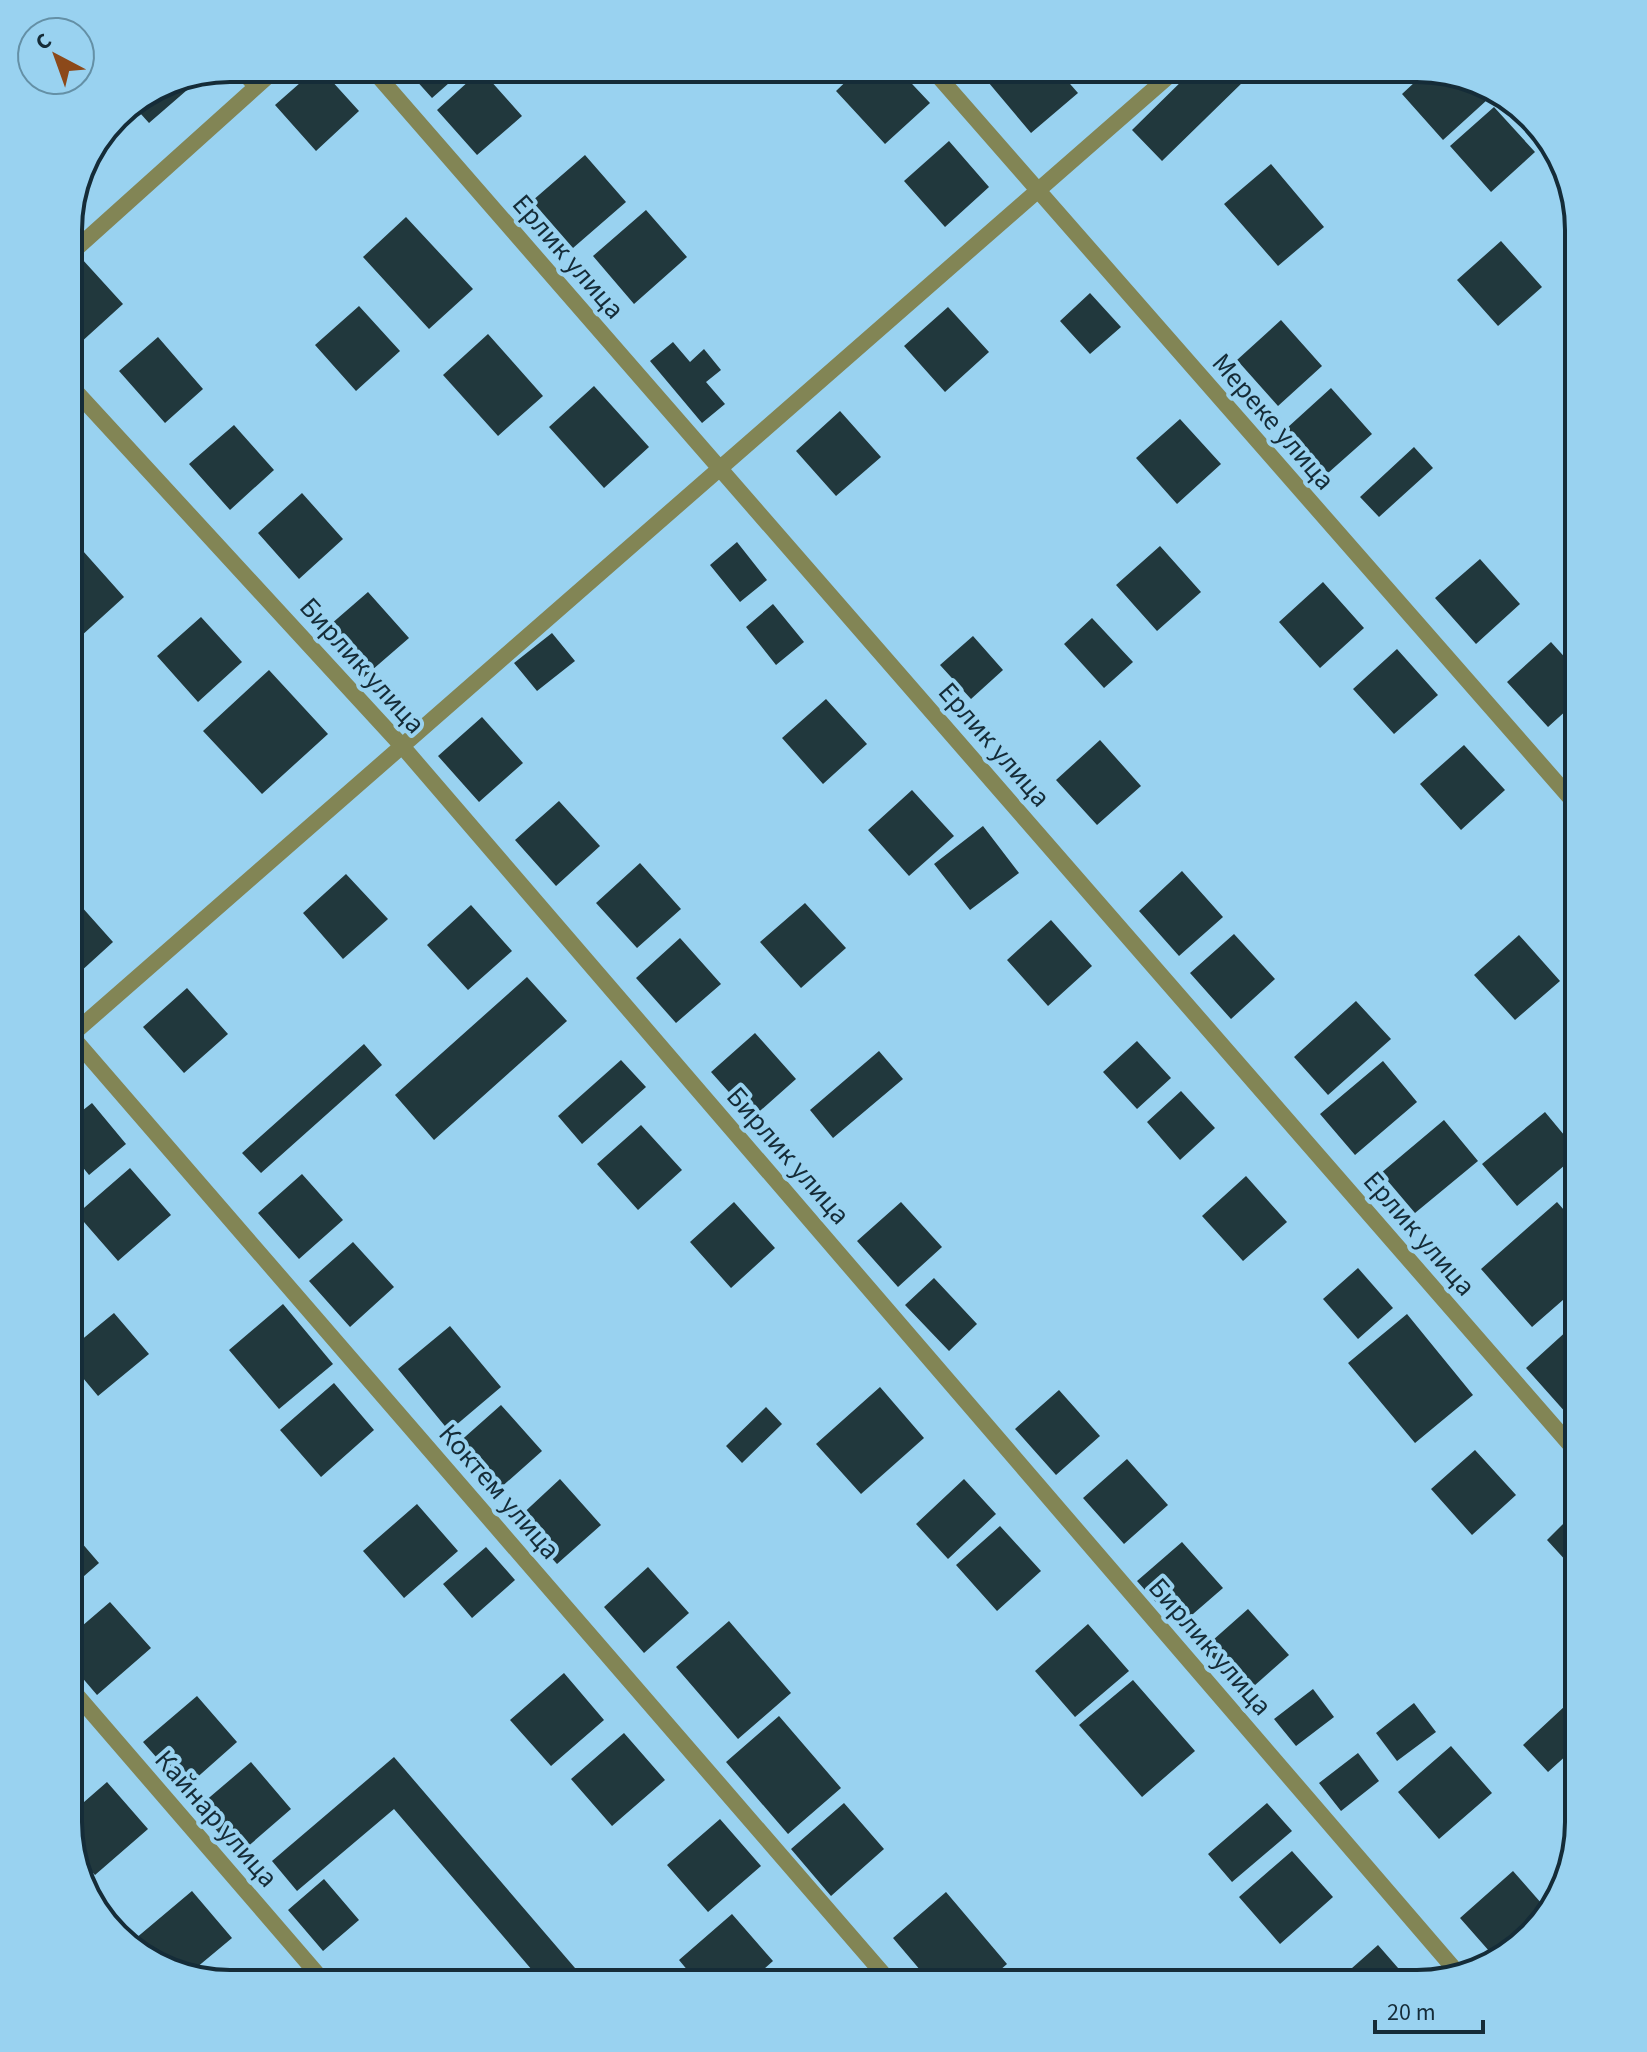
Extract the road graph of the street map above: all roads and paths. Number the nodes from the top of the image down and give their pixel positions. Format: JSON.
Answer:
{"nodes":[{"id":1,"x":252,"y":82,"type":"edge"},
{"id":2,"x":261,"y":82,"type":"edge"},
{"id":3,"x":383,"y":82,"type":"edge"},
{"id":4,"x":943,"y":82,"type":"edge"},
{"id":5,"x":1162,"y":82,"type":"edge"},
{"id":6,"x":256,"y":86,"type":"junction"},
{"id":7,"x":1038,"y":191,"type":"junction"},
{"id":8,"x":82,"y":243,"type":"edge"},
{"id":9,"x":82,"y":398,"type":"edge"},
{"id":10,"x":720,"y":469,"type":"junction"},
{"id":11,"x":402,"y":746,"type":"junction"},
{"id":12,"x":1565,"y":792,"type":"edge"},
{"id":13,"x":82,"y":1024,"type":"edge"},
{"id":14,"x":82,"y":1050,"type":"edge"},
{"id":15,"x":1565,"y":1439,"type":"edge"},
{"id":16,"x":82,"y":1701,"type":"edge"},
{"id":17,"x":1452,"y":1966,"type":"edge"},
{"id":18,"x":314,"y":1970,"type":"edge"},
{"id":19,"x":880,"y":1970,"type":"edge"}],
"edges":[{"from":1,"to":6,"type":"street"},
{"from":2,"to":6,"type":"street"},
{"from":3,"to":10,"type":"street","name":"Ерлик улица"},
{"from":4,"to":7,"type":"street","name":"Мереке улица"},
{"from":5,"to":7,"type":"street"},
{"from":6,"to":8,"type":"street"},
{"from":7,"to":10,"type":"street"},
{"from":7,"to":12,"type":"street","name":"Мереке улица"},
{"from":9,"to":11,"type":"street","name":"Бирлик улица"},
{"from":10,"to":11,"type":"street"},
{"from":10,"to":15,"type":"street","name":"Ерлик улица"},
{"from":11,"to":13,"type":"street"},
{"from":11,"to":17,"type":"street","name":"Бирлик улица"},
{"from":14,"to":19,"type":"street","name":"Коктем улица"},
{"from":16,"to":18,"type":"street","name":"Кайнар улица"}]}
